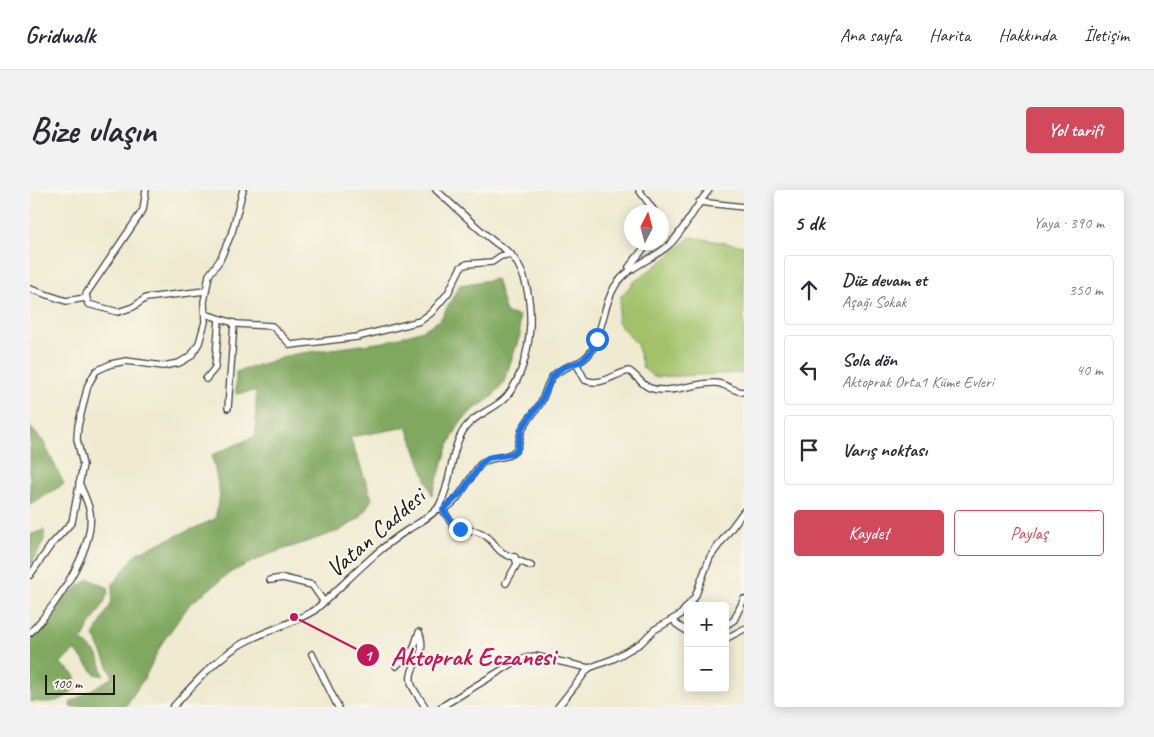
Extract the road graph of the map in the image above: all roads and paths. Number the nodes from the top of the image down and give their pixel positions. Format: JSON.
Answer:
{"nodes":[{"id":1,"x":146,"y":190,"type":"edge"},
{"id":2,"x":243,"y":190,"type":"edge"},
{"id":3,"x":436,"y":190,"type":"edge"},
{"id":4,"x":639,"y":190,"type":"edge"},
{"id":5,"x":709,"y":190,"type":"edge"},
{"id":6,"x":699,"y":202,"type":"junction"},
{"id":7,"x":650,"y":205,"type":"edge"},
{"id":8,"x":744,"y":207,"type":"edge"},
{"id":9,"x":643,"y":250,"type":"edge"},
{"id":10,"x":511,"y":254,"type":"junction"},
{"id":11,"x":625,"y":273,"type":"junction"},
{"id":12,"x":30,"y":289,"type":"edge"},
{"id":13,"x":205,"y":291,"type":"junction"},
{"id":14,"x":86,"y":298,"type":"junction"},
{"id":15,"x":205,"y":314,"type":"junction"},
{"id":16,"x":220,"y":319,"type":"junction"},
{"id":17,"x":234,"y":323,"type":"junction"},
{"id":18,"x":576,"y":363,"type":"junction"},
{"id":19,"x":206,"y":379,"type":"dead end"},
{"id":20,"x":744,"y":392,"type":"edge"},
{"id":21,"x":228,"y":408,"type":"dead end"},
{"id":22,"x":79,"y":483,"type":"junction"},
{"id":23,"x":441,"y":509,"type":"junction"},
{"id":24,"x":744,"y":511,"type":"edge"},
{"id":25,"x":517,"y":560,"type":"junction"},
{"id":26,"x":531,"y":566,"type":"dead end"},
{"id":27,"x":30,"y":575,"type":"edge"},
{"id":28,"x":270,"y":580,"type":"dead end"},
{"id":29,"x":506,"y":583,"type":"dead end"},
{"id":30,"x":744,"y":599,"type":"edge"},
{"id":31,"x":324,"y":602,"type":"junction"},
{"id":32,"x":674,"y":619,"type":"junction"},
{"id":33,"x":729,"y":623,"type":"edge"},
{"id":34,"x":744,"y":628,"type":"edge"},
{"id":35,"x":684,"y":629,"type":"edge"},
{"id":36,"x":30,"y":633,"type":"edge"},
{"id":37,"x":729,"y":637,"type":"edge"},
{"id":38,"x":312,"y":654,"type":"dead end"},
{"id":39,"x":396,"y":666,"type":"dead end"},
{"id":40,"x":589,"y":668,"type":"junction"},
{"id":41,"x":173,"y":707,"type":"edge"},
{"id":42,"x":338,"y":707,"type":"edge"},
{"id":43,"x":426,"y":707,"type":"edge"},
{"id":44,"x":442,"y":707,"type":"edge"},
{"id":45,"x":558,"y":707,"type":"edge"}],
"edges":[{"from":1,"to":14,"type":"street"},
{"from":2,"to":13,"type":"street"},
{"from":3,"to":10,"type":"street","name":"Vatan Caddesi"},
{"from":4,"to":7,"type":"street"},
{"from":5,"to":6,"type":"street"},
{"from":6,"to":8,"type":"street"},
{"from":6,"to":11,"type":"street"},
{"from":9,"to":11,"type":"street"},
{"from":10,"to":17,"type":"street"},
{"from":10,"to":23,"type":"street","name":"Vatan Caddesi"},
{"from":11,"to":18,"type":"street"},
{"from":12,"to":14,"type":"street"},
{"from":13,"to":14,"type":"street"},
{"from":13,"to":15,"type":"street"},
{"from":15,"to":16,"type":"street"},
{"from":15,"to":22,"type":"street"},
{"from":16,"to":17,"type":"street"},
{"from":16,"to":19,"type":"street"},
{"from":17,"to":21,"type":"street"},
{"from":18,"to":20,"type":"street"},
{"from":18,"to":23,"type":"street"},
{"from":22,"to":27,"type":"street"},
{"from":22,"to":36,"type":"street"},
{"from":23,"to":25,"type":"street"},
{"from":23,"to":31,"type":"street","name":"Vatan Caddesi"},
{"from":24,"to":32,"type":"street"},
{"from":25,"to":26,"type":"street"},
{"from":25,"to":29,"type":"street"},
{"from":28,"to":31,"type":"street"},
{"from":30,"to":33,"type":"street"},
{"from":31,"to":41,"type":"street","name":"Vatan Caddesi"},
{"from":32,"to":35,"type":"street"},
{"from":32,"to":40,"type":"street"},
{"from":34,"to":37,"type":"street"},
{"from":38,"to":42,"type":"street"},
{"from":39,"to":43,"type":"street"},
{"from":40,"to":44,"type":"street"},
{"from":40,"to":45,"type":"street"}]}
